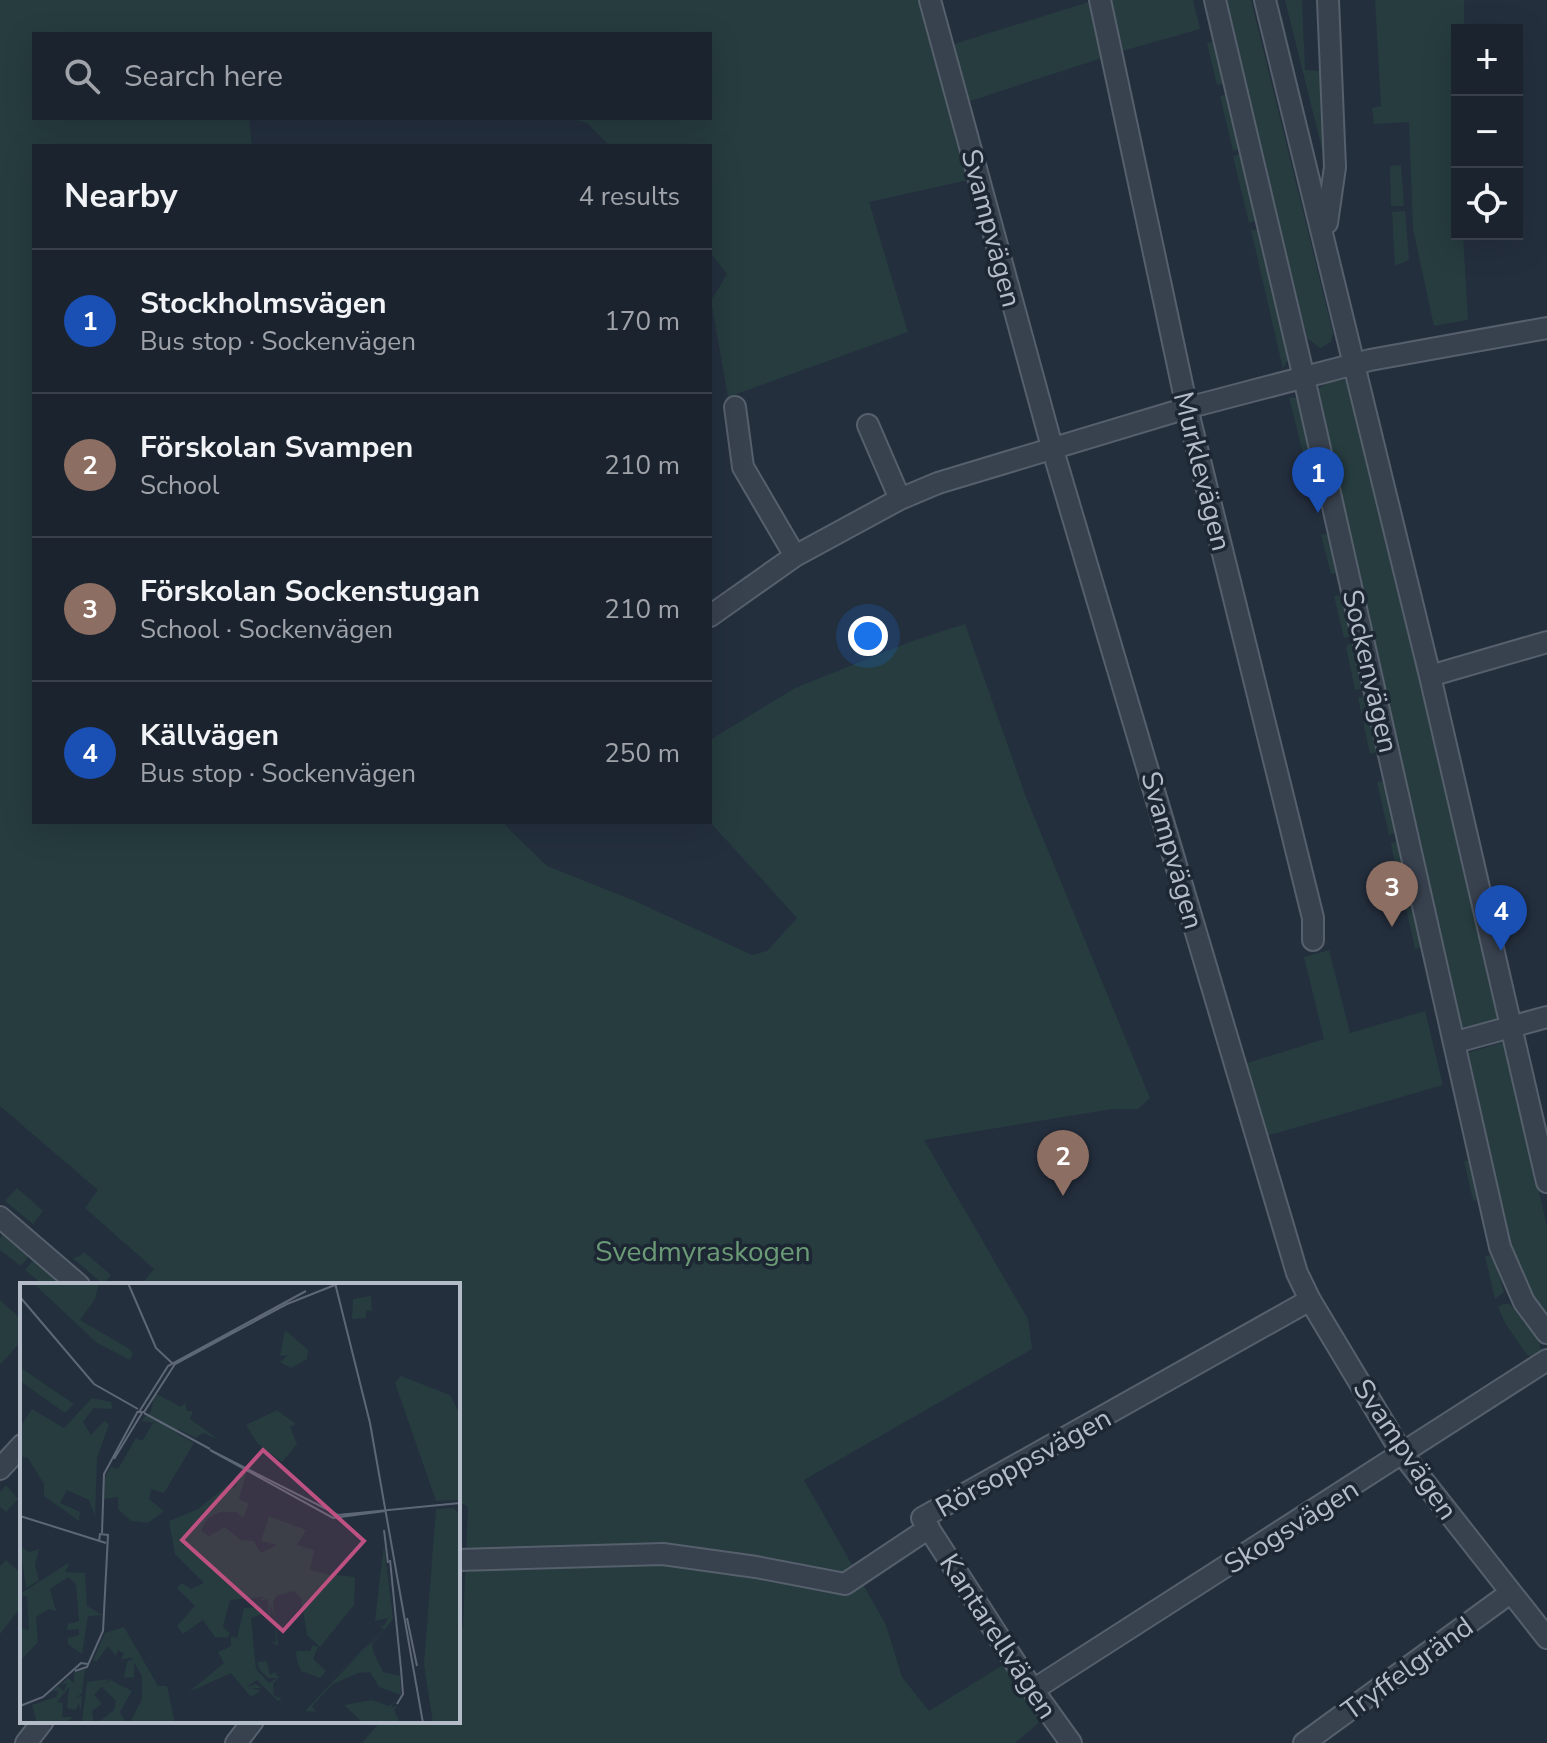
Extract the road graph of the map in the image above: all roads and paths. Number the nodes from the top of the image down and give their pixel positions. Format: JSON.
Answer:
{"nodes":[{"id":1,"x":930,"y":0,"type":"edge"},
{"id":2,"x":1100,"y":0,"type":"edge"},
{"id":3,"x":1215,"y":0,"type":"edge"},
{"id":4,"x":1265,"y":0,"type":"edge"},
{"id":5,"x":1328,"y":0,"type":"edge"},
{"id":6,"x":1326,"y":240,"type":"junction"},
{"id":7,"x":1547,"y":328,"type":"edge"},
{"id":8,"x":1355,"y":365,"type":"junction"},
{"id":9,"x":1304,"y":378,"type":"junction"},
{"id":10,"x":735,"y":407,"type":"dead end"},
{"id":11,"x":1187,"y":408,"type":"junction"},
{"id":12,"x":868,"y":425,"type":"dead end"},
{"id":13,"x":1052,"y":447,"type":"junction"},
{"id":14,"x":900,"y":499,"type":"junction"},
{"id":15,"x":795,"y":556,"type":"junction"},
{"id":16,"x":712,"y":615,"type":"edge"},
{"id":17,"x":1547,"y":642,"type":"edge"},
{"id":18,"x":1430,"y":676,"type":"junction"},
{"id":19,"x":1313,"y":940,"type":"dead end"},
{"id":20,"x":1547,"y":1017,"type":"edge"},
{"id":21,"x":1511,"y":1028,"type":"junction"},
{"id":22,"x":1456,"y":1042,"type":"junction"},
{"id":23,"x":1547,"y":1182,"type":"edge"},
{"id":24,"x":0,"y":1217,"type":"edge"},
{"id":25,"x":77,"y":1283,"type":"edge"},
{"id":26,"x":1310,"y":1300,"type":"junction"},
{"id":27,"x":1547,"y":1333,"type":"edge"},
{"id":28,"x":1547,"y":1360,"type":"edge"},
{"id":29,"x":20,"y":1447,"type":"edge"},
{"id":30,"x":1403,"y":1455,"type":"junction"},
{"id":31,"x":0,"y":1469,"type":"edge"},
{"id":32,"x":929,"y":1528,"type":"junction"},
{"id":33,"x":460,"y":1560,"type":"edge"},
{"id":34,"x":1510,"y":1593,"type":"junction"},
{"id":35,"x":1547,"y":1638,"type":"edge"},
{"id":36,"x":1033,"y":1690,"type":"junction"},
{"id":37,"x":41,"y":1723,"type":"edge"},
{"id":38,"x":251,"y":1723,"type":"edge"},
{"id":39,"x":26,"y":1743,"type":"edge"},
{"id":40,"x":236,"y":1743,"type":"edge"},
{"id":41,"x":1071,"y":1743,"type":"edge"},
{"id":42,"x":1304,"y":1743,"type":"edge"}],
"edges":[{"from":1,"to":13,"type":"street","name":"Svampvägen"},
{"from":2,"to":11,"type":"street","name":"Murklevägen"},
{"from":3,"to":9,"type":"street","name":"Sockenvägen"},
{"from":4,"to":6,"type":"street","name":"Sockenvägen"},
{"from":5,"to":6,"type":"street","name":"Sockenvägen"},
{"from":6,"to":8,"type":"street","name":"Sockenvägen"},
{"from":7,"to":8,"type":"street"},
{"from":8,"to":9,"type":"street"},
{"from":8,"to":18,"type":"street","name":"Sockenvägen"},
{"from":9,"to":11,"type":"street"},
{"from":9,"to":22,"type":"street","name":"Sockenvägen"},
{"from":10,"to":15,"type":"street"},
{"from":11,"to":13,"type":"street"},
{"from":11,"to":19,"type":"street","name":"Murklevägen"},
{"from":12,"to":14,"type":"street"},
{"from":13,"to":14,"type":"street"},
{"from":13,"to":26,"type":"street","name":"Svampvägen"},
{"from":14,"to":15,"type":"street"},
{"from":15,"to":16,"type":"street"},
{"from":17,"to":18,"type":"street"},
{"from":18,"to":21,"type":"street","name":"Sockenvägen"},
{"from":20,"to":21,"type":"street"},
{"from":21,"to":22,"type":"street"},
{"from":21,"to":23,"type":"street","name":"Sockenvägen"},
{"from":22,"to":27,"type":"street","name":"Sockenvägen"},
{"from":24,"to":25,"type":"street"},
{"from":26,"to":30,"type":"street","name":"Svampvägen"},
{"from":26,"to":32,"type":"street","name":"Rörsoppsvägen"},
{"from":28,"to":30,"type":"street","name":"Skogsvägen"},
{"from":29,"to":31,"type":"street"},
{"from":30,"to":34,"type":"street","name":"Svampvägen"},
{"from":30,"to":36,"type":"street","name":"Skogsvägen"},
{"from":32,"to":33,"type":"street","name":"Rörsoppsvägen"},
{"from":32,"to":36,"type":"street","name":"Kantarellvägen"},
{"from":34,"to":35,"type":"street","name":"Svampvägen"},
{"from":34,"to":42,"type":"street","name":"Tryffelgränd"},
{"from":36,"to":41,"type":"street","name":"Kantarellvägen"},
{"from":37,"to":39,"type":"street"},
{"from":38,"to":40,"type":"street"}]}
